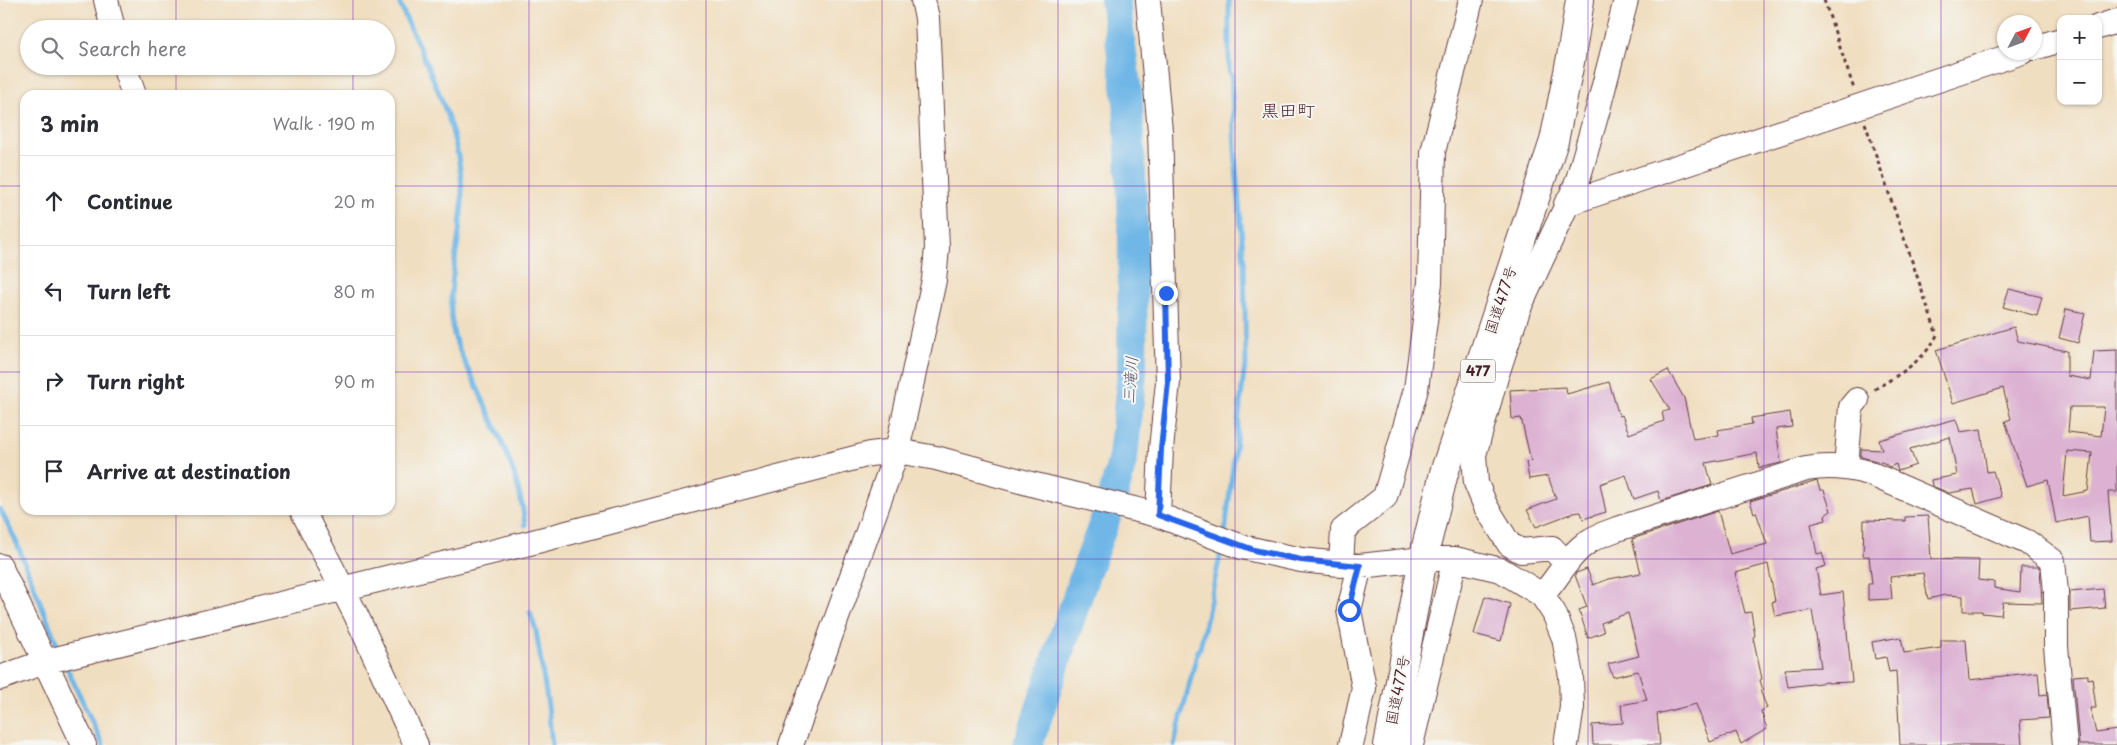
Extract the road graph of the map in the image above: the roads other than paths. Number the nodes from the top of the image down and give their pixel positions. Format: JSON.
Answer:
{"nodes":[{"id":1,"x":106,"y":0,"type":"edge"},
{"id":2,"x":924,"y":0,"type":"edge"},
{"id":3,"x":1148,"y":0,"type":"edge"},
{"id":4,"x":1471,"y":0,"type":"edge"},
{"id":5,"x":1580,"y":0,"type":"edge"},
{"id":6,"x":1626,"y":0,"type":"edge"},
{"id":7,"x":111,"y":20,"type":"edge"},
{"id":8,"x":2117,"y":21,"type":"edge"},
{"id":9,"x":2102,"y":26,"type":"edge"},
{"id":10,"x":2057,"y":41,"type":"edge"},
{"id":11,"x":2042,"y":46,"type":"edge"},
{"id":12,"x":1998,"y":60,"type":"edge"},
{"id":13,"x":127,"y":75,"type":"edge"},
{"id":14,"x":132,"y":90,"type":"edge"},
{"id":15,"x":1566,"y":204,"type":"junction"},
{"id":16,"x":1857,"y":400,"type":"road end"},
{"id":17,"x":897,"y":451,"type":"junction"},
{"id":18,"x":1846,"y":466,"type":"junction"},
{"id":19,"x":305,"y":515,"type":"edge"},
{"id":20,"x":1156,"y":515,"type":"junction"},
{"id":21,"x":1422,"y":559,"type":"junction"},
{"id":22,"x":1455,"y":559,"type":"junction"},
{"id":23,"x":1566,"y":563,"type":"junction"},
{"id":24,"x":1351,"y":565,"type":"junction"},
{"id":25,"x":0,"y":566,"type":"edge"},
{"id":26,"x":342,"y":588,"type":"junction"},
{"id":27,"x":1542,"y":595,"type":"junction"},
{"id":28,"x":57,"y":659,"type":"junction"},
{"id":29,"x":0,"y":678,"type":"edge"},
{"id":30,"x":84,"y":745,"type":"edge"},
{"id":31,"x":416,"y":745,"type":"edge"},
{"id":32,"x":791,"y":745,"type":"edge"},
{"id":33,"x":1351,"y":745,"type":"edge"},
{"id":34,"x":1388,"y":745,"type":"edge"},
{"id":35,"x":1411,"y":745,"type":"edge"},
{"id":36,"x":1566,"y":745,"type":"edge"},
{"id":37,"x":2065,"y":745,"type":"edge"}],
"edges":[{"from":1,"to":7,"type":"street"},
{"from":2,"to":17,"type":"street"},
{"from":3,"to":20,"type":"street"},
{"from":4,"to":24,"type":"street"},
{"from":5,"to":21,"type":"highway","name":"国道477号","number":"477"},
{"from":6,"to":15,"type":"street"},
{"from":8,"to":9,"type":"street"},
{"from":10,"to":11,"type":"street"},
{"from":12,"to":15,"type":"street"},
{"from":13,"to":14,"type":"street"},
{"from":15,"to":23,"type":"street"},
{"from":16,"to":18,"type":"street"},
{"from":17,"to":20,"type":"street"},
{"from":17,"to":26,"type":"street"},
{"from":17,"to":32,"type":"street"},
{"from":18,"to":23,"type":"street"},
{"from":18,"to":37,"type":"street"},
{"from":19,"to":26,"type":"street"},
{"from":20,"to":24,"type":"street"},
{"from":21,"to":22,"type":"street"},
{"from":21,"to":24,"type":"street"},
{"from":21,"to":34,"type":"highway","name":"国道477号","number":"477"},
{"from":22,"to":27,"type":"street"},
{"from":22,"to":35,"type":"street"},
{"from":23,"to":27,"type":"street"},
{"from":24,"to":33,"type":"street"},
{"from":25,"to":28,"type":"street"},
{"from":26,"to":28,"type":"street"},
{"from":26,"to":31,"type":"street"},
{"from":27,"to":36,"type":"street"},
{"from":28,"to":29,"type":"street"},
{"from":28,"to":30,"type":"street"}]}
